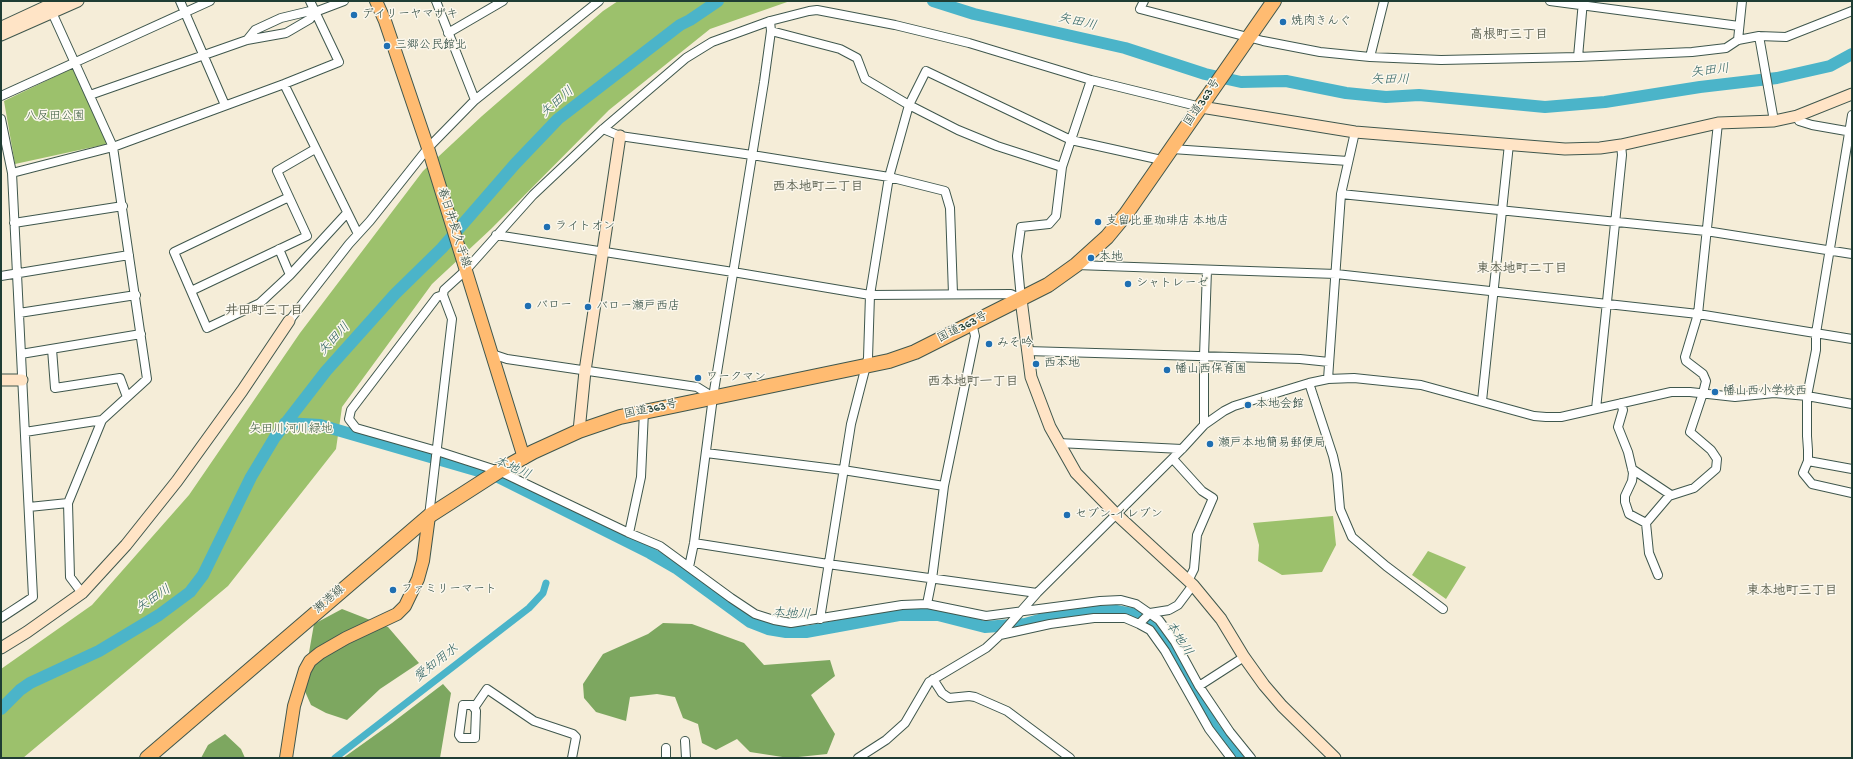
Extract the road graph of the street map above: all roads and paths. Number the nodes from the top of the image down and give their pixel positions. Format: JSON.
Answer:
{"nodes":[{"id":1,"x":78,"y":1,"type":"edge"},
{"id":2,"x":180,"y":1,"type":"edge"},
{"id":3,"x":210,"y":1,"type":"edge"},
{"id":4,"x":310,"y":1,"type":"edge"},
{"id":5,"x":344,"y":1,"type":"edge"},
{"id":6,"x":376,"y":1,"type":"edge"},
{"id":7,"x":436,"y":1,"type":"edge"},
{"id":8,"x":503,"y":1,"type":"edge"},
{"id":9,"x":599,"y":1,"type":"edge"},
{"id":10,"x":1144,"y":1,"type":"edge"},
{"id":11,"x":1274,"y":1,"type":"edge"},
{"id":12,"x":1384,"y":1,"type":"edge"},
{"id":13,"x":1550,"y":1,"type":"edge"},
{"id":14,"x":1742,"y":1,"type":"edge"},
{"id":15,"x":1583,"y":3,"type":"edge"},
{"id":16,"x":53,"y":6,"type":"edge"},
{"id":17,"x":1852,"y":11,"type":"edge"},
{"id":18,"x":185,"y":12,"type":"junction"},
{"id":19,"x":315,"y":12,"type":"junction"},
{"id":20,"x":770,"y":22,"type":"junction"},
{"id":21,"x":1739,"y":26,"type":"junction"},
{"id":22,"x":1,"y":27,"type":"edge"},
{"id":23,"x":771,"y":31,"type":"junction"},
{"id":24,"x":448,"y":33,"type":"junction"},
{"id":25,"x":1,"y":35,"type":"edge"},
{"id":26,"x":1759,"y":36,"type":"junction"},
{"id":27,"x":1248,"y":38,"type":"junction"},
{"id":28,"x":247,"y":40,"type":"junction"},
{"id":29,"x":1738,"y":40,"type":"junction"},
{"id":30,"x":203,"y":55,"type":"junction"},
{"id":31,"x":1370,"y":57,"type":"junction"},
{"id":32,"x":1578,"y":57,"type":"junction"},
{"id":33,"x":76,"y":62,"type":"junction"},
{"id":34,"x":1091,"y":80,"type":"junction"},
{"id":35,"x":284,"y":84,"type":"junction"},
{"id":36,"x":1852,"y":94,"type":"edge"},
{"id":37,"x":90,"y":95,"type":"junction"},
{"id":38,"x":1,"y":96,"type":"edge"},
{"id":39,"x":475,"y":100,"type":"junction"},
{"id":40,"x":226,"y":105,"type":"junction"},
{"id":41,"x":909,"y":105,"type":"junction"},
{"id":42,"x":1202,"y":105,"type":"junction"},
{"id":43,"x":1852,"y":115,"type":"edge"},
{"id":44,"x":1774,"y":116,"type":"junction"},
{"id":45,"x":1797,"y":116,"type":"junction"},
{"id":46,"x":1,"y":122,"type":"edge"},
{"id":47,"x":1718,"y":123,"type":"junction"},
{"id":48,"x":603,"y":129,"type":"junction"},
{"id":49,"x":1355,"y":132,"type":"junction"},
{"id":50,"x":1851,"y":132,"type":"edge"},
{"id":51,"x":620,"y":136,"type":"junction"},
{"id":52,"x":1071,"y":140,"type":"junction"},
{"id":53,"x":1509,"y":144,"type":"junction"},
{"id":54,"x":1620,"y":145,"type":"junction"},
{"id":55,"x":113,"y":147,"type":"junction"},
{"id":56,"x":315,"y":149,"type":"junction"},
{"id":57,"x":1172,"y":149,"type":"junction"},
{"id":58,"x":428,"y":150,"type":"junction"},
{"id":59,"x":752,"y":155,"type":"junction"},
{"id":60,"x":1348,"y":161,"type":"junction"},
{"id":61,"x":1163,"y":162,"type":"junction"},
{"id":62,"x":1062,"y":167,"type":"junction"},
{"id":63,"x":12,"y":173,"type":"junction"},
{"id":64,"x":889,"y":177,"type":"junction"},
{"id":65,"x":1341,"y":194,"type":"junction"},
{"id":66,"x":289,"y":197,"type":"junction"},
{"id":67,"x":123,"y":206,"type":"junction"},
{"id":68,"x":1502,"y":211,"type":"junction"},
{"id":69,"x":347,"y":213,"type":"junction"},
{"id":70,"x":1615,"y":222,"type":"junction"},
{"id":71,"x":14,"y":223,"type":"junction"},
{"id":72,"x":1706,"y":231,"type":"junction"},
{"id":73,"x":358,"y":234,"type":"junction"},
{"id":74,"x":496,"y":235,"type":"junction"},
{"id":75,"x":279,"y":249,"type":"junction"},
{"id":76,"x":1830,"y":251,"type":"junction"},
{"id":77,"x":603,"y":252,"type":"junction"},
{"id":78,"x":1852,"y":254,"type":"edge"},
{"id":79,"x":129,"y":255,"type":"junction"},
{"id":80,"x":1076,"y":265,"type":"junction"},
{"id":81,"x":465,"y":267,"type":"junction"},
{"id":82,"x":1207,"y":270,"type":"junction"},
{"id":83,"x":733,"y":272,"type":"junction"},
{"id":84,"x":17,"y":274,"type":"junction"},
{"id":85,"x":1336,"y":274,"type":"junction"},
{"id":86,"x":290,"y":275,"type":"junction"},
{"id":87,"x":1,"y":276,"type":"edge"},
{"id":88,"x":191,"y":291,"type":"junction"},
{"id":89,"x":1494,"y":293,"type":"junction"},
{"id":90,"x":953,"y":294,"type":"junction"},
{"id":91,"x":443,"y":295,"type":"junction"},
{"id":92,"x":870,"y":295,"type":"junction"},
{"id":93,"x":136,"y":296,"type":"junction"},
{"id":94,"x":1021,"y":299,"type":"junction"},
{"id":95,"x":1606,"y":304,"type":"junction"},
{"id":96,"x":19,"y":313,"type":"junction"},
{"id":97,"x":1698,"y":314,"type":"junction"},
{"id":98,"x":289,"y":321,"type":"joint"},
{"id":99,"x":972,"y":323,"type":"junction"},
{"id":100,"x":1816,"y":333,"type":"junction"},
{"id":101,"x":141,"y":334,"type":"junction"},
{"id":102,"x":1852,"y":339,"type":"edge"},
{"id":103,"x":52,"y":349,"type":"junction"},
{"id":104,"x":1027,"y":350,"type":"junction"},
{"id":105,"x":22,"y":354,"type":"junction"},
{"id":106,"x":492,"y":354,"type":"junction"},
{"id":107,"x":1204,"y":356,"type":"junction"},
{"id":108,"x":1329,"y":362,"type":"junction"},
{"id":109,"x":866,"y":366,"type":"junction"},
{"id":110,"x":585,"y":371,"type":"junction"},
{"id":111,"x":1328,"y":379,"type":"junction"},
{"id":112,"x":1,"y":380,"type":"edge"},
{"id":113,"x":22,"y":380,"type":"junction"},
{"id":114,"x":1309,"y":383,"type":"junction"},
{"id":115,"x":1704,"y":393,"type":"junction"},
{"id":116,"x":1807,"y":396,"type":"junction"},
{"id":117,"x":127,"y":397,"type":"junction"},
{"id":118,"x":713,"y":397,"type":"junction"},
{"id":119,"x":1482,"y":401,"type":"junction"},
{"id":120,"x":1622,"y":403,"type":"junction"},
{"id":121,"x":1852,"y":404,"type":"edge"},
{"id":122,"x":1596,"y":409,"type":"junction"},
{"id":123,"x":644,"y":411,"type":"junction"},
{"id":124,"x":102,"y":420,"type":"junction"},
{"id":125,"x":1204,"y":425,"type":"junction"},
{"id":126,"x":579,"y":431,"type":"junction"},
{"id":127,"x":25,"y":432,"type":"junction"},
{"id":128,"x":1058,"y":443,"type":"junction"},
{"id":129,"x":1182,"y":449,"type":"junction"},
{"id":130,"x":437,"y":450,"type":"junction"},
{"id":131,"x":706,"y":453,"type":"junction"},
{"id":132,"x":524,"y":458,"type":"junction"},
{"id":133,"x":1173,"y":458,"type":"junction"},
{"id":134,"x":1808,"y":461,"type":"junction"},
{"id":135,"x":1632,"y":469,"type":"junction"},
{"id":136,"x":843,"y":470,"type":"junction"},
{"id":137,"x":1852,"y":470,"type":"edge"},
{"id":138,"x":494,"y":475,"type":"junction"},
{"id":139,"x":944,"y":486,"type":"junction"},
{"id":140,"x":1852,"y":493,"type":"edge"},
{"id":141,"x":1671,"y":495,"type":"junction"},
{"id":142,"x":68,"y":502,"type":"junction"},
{"id":143,"x":29,"y":507,"type":"junction"},
{"id":144,"x":1116,"y":514,"type":"junction"},
{"id":145,"x":429,"y":516,"type":"junction"},
{"id":146,"x":1646,"y":523,"type":"junction"},
{"id":147,"x":629,"y":534,"type":"junction"},
{"id":148,"x":694,"y":543,"type":"junction"},
{"id":149,"x":828,"y":564,"type":"junction"},
{"id":150,"x":689,"y":567,"type":"junction"},
{"id":151,"x":1658,"y":575,"type":"dead end"},
{"id":152,"x":932,"y":579,"type":"junction"},
{"id":153,"x":1190,"y":583,"type":"junction"},
{"id":154,"x":82,"y":592,"type":"junction"},
{"id":155,"x":1037,"y":593,"type":"junction"},
{"id":156,"x":927,"y":604,"type":"junction"},
{"id":157,"x":1443,"y":609,"type":"dead end"},
{"id":158,"x":1022,"y":611,"type":"junction"},
{"id":159,"x":1150,"y":613,"type":"junction"},
{"id":160,"x":1,"y":618,"type":"edge"},
{"id":161,"x":820,"y":619,"type":"junction"},
{"id":162,"x":1139,"y":624,"type":"junction"},
{"id":163,"x":1000,"y":635,"type":"junction"},
{"id":164,"x":1,"y":648,"type":"edge"},
{"id":165,"x":1244,"y":657,"type":"junction"},
{"id":166,"x":933,"y":679,"type":"junction"},
{"id":167,"x":1199,"y":686,"type":"junction"},
{"id":168,"x":474,"y":708,"type":"dead end"},
{"id":169,"x":685,"y":741,"type":"dead end"},
{"id":170,"x":666,"y":748,"type":"dead end"},
{"id":171,"x":146,"y":758,"type":"edge"},
{"id":172,"x":286,"y":758,"type":"edge"},
{"id":173,"x":572,"y":758,"type":"edge"},
{"id":174,"x":666,"y":758,"type":"edge"},
{"id":175,"x":686,"y":758,"type":"edge"},
{"id":176,"x":858,"y":758,"type":"edge"},
{"id":177,"x":1070,"y":758,"type":"edge"},
{"id":178,"x":1231,"y":758,"type":"edge"},
{"id":179,"x":1251,"y":758,"type":"edge"},
{"id":180,"x":1335,"y":758,"type":"edge"}],
"edges":[{"from":1,"to":16,"type":"street"},
{"from":2,"to":18,"type":"street"},
{"from":3,"to":18,"type":"street"},
{"from":4,"to":19,"type":"street"},
{"from":5,"to":19,"type":"street"},
{"from":6,"to":58,"type":"main road","name":"春日井長久手線"},
{"from":7,"to":24,"type":"street"},
{"from":8,"to":24,"type":"street"},
{"from":9,"to":39,"type":"street"},
{"from":10,"to":27,"type":"street"},
{"from":11,"to":27,"type":"highway","name":"国道363号"},
{"from":12,"to":31,"type":"street"},
{"from":13,"to":15,"type":"street"},
{"from":14,"to":21,"type":"street"},
{"from":15,"to":21,"type":"street"},
{"from":15,"to":32,"type":"street"},
{"from":16,"to":22,"type":"street"},
{"from":16,"to":25,"type":"street"},
{"from":16,"to":33,"type":"street"},
{"from":17,"to":26,"type":"street"},
{"from":18,"to":30,"type":"street"},
{"from":18,"to":33,"type":"street"},
{"from":19,"to":28,"type":"street"},
{"from":19,"to":28,"type":"street"},
{"from":19,"to":35,"type":"street"},
{"from":20,"to":23,"type":"street"},
{"from":20,"to":34,"type":"street"},
{"from":20,"to":48,"type":"street"},
{"from":21,"to":29,"type":"street"},
{"from":23,"to":41,"type":"street"},
{"from":23,"to":59,"type":"street"},
{"from":24,"to":39,"type":"street"},
{"from":26,"to":29,"type":"street"},
{"from":26,"to":44,"type":"street"},
{"from":27,"to":31,"type":"street"},
{"from":27,"to":42,"type":"highway","name":"国道363号"},
{"from":28,"to":30,"type":"street"},
{"from":29,"to":32,"type":"street"},
{"from":30,"to":37,"type":"street"},
{"from":30,"to":40,"type":"street"},
{"from":31,"to":32,"type":"street"},
{"from":33,"to":37,"type":"street"},
{"from":33,"to":38,"type":"street"},
{"from":34,"to":42,"type":"street"},
{"from":34,"to":52,"type":"street"},
{"from":35,"to":40,"type":"street"},
{"from":35,"to":56,"type":"street"},
{"from":36,"to":45,"type":"street"},
{"from":37,"to":55,"type":"street"},
{"from":39,"to":58,"type":"street"},
{"from":40,"to":55,"type":"street"},
{"from":41,"to":52,"type":"street"},
{"from":41,"to":62,"type":"street"},
{"from":41,"to":64,"type":"street"},
{"from":42,"to":49,"type":"street"},
{"from":42,"to":57,"type":"highway","name":"国道363号"},
{"from":43,"to":50,"type":"street"},
{"from":44,"to":45,"type":"street"},
{"from":44,"to":47,"type":"street"},
{"from":45,"to":50,"type":"street"},
{"from":46,"to":63,"type":"street"},
{"from":47,"to":54,"type":"street"},
{"from":47,"to":72,"type":"street"},
{"from":48,"to":51,"type":"street"},
{"from":48,"to":74,"type":"street"},
{"from":49,"to":53,"type":"street"},
{"from":49,"to":60,"type":"street"},
{"from":50,"to":76,"type":"street"},
{"from":51,"to":59,"type":"street"},
{"from":51,"to":77,"type":"street"},
{"from":52,"to":61,"type":"street"},
{"from":52,"to":62,"type":"street"},
{"from":53,"to":54,"type":"street"},
{"from":53,"to":68,"type":"street"},
{"from":54,"to":70,"type":"street"},
{"from":55,"to":63,"type":"street"},
{"from":55,"to":67,"type":"street"},
{"from":56,"to":66,"type":"street"},
{"from":56,"to":69,"type":"street"},
{"from":57,"to":60,"type":"street"},
{"from":57,"to":61,"type":"highway","name":"国道363号"},
{"from":58,"to":73,"type":"street"},
{"from":58,"to":81,"type":"main road","name":"春日井長久手線"},
{"from":59,"to":64,"type":"street"},
{"from":59,"to":83,"type":"street"},
{"from":60,"to":65,"type":"street"},
{"from":61,"to":80,"type":"highway","name":"国道363号"},
{"from":62,"to":94,"type":"street"},
{"from":63,"to":71,"type":"street"},
{"from":64,"to":90,"type":"street"},
{"from":64,"to":92,"type":"street"},
{"from":65,"to":68,"type":"street"},
{"from":65,"to":85,"type":"street"},
{"from":66,"to":75,"type":"street"},
{"from":66,"to":88,"type":"street"},
{"from":67,"to":71,"type":"street"},
{"from":67,"to":79,"type":"street"},
{"from":68,"to":70,"type":"street"},
{"from":68,"to":89,"type":"street"},
{"from":69,"to":73,"type":"street"},
{"from":69,"to":86,"type":"street"},
{"from":70,"to":72,"type":"street"},
{"from":70,"to":95,"type":"street"},
{"from":71,"to":84,"type":"street"},
{"from":72,"to":76,"type":"street"},
{"from":72,"to":97,"type":"street"},
{"from":73,"to":98,"type":"street"},
{"from":74,"to":77,"type":"street"},
{"from":74,"to":81,"type":"street"},
{"from":75,"to":86,"type":"street"},
{"from":75,"to":88,"type":"street"},
{"from":76,"to":78,"type":"street"},
{"from":76,"to":100,"type":"street"},
{"from":77,"to":83,"type":"street"},
{"from":77,"to":110,"type":"street"},
{"from":79,"to":84,"type":"street"},
{"from":79,"to":93,"type":"street"},
{"from":80,"to":82,"type":"street"},
{"from":80,"to":94,"type":"highway","name":"国道363号"},
{"from":81,"to":91,"type":"street"},
{"from":81,"to":106,"type":"main road","name":"春日井長久手線"},
{"from":82,"to":85,"type":"street"},
{"from":82,"to":107,"type":"street"},
{"from":83,"to":92,"type":"street"},
{"from":83,"to":118,"type":"street"},
{"from":84,"to":87,"type":"street"},
{"from":84,"to":96,"type":"street"},
{"from":85,"to":89,"type":"street"},
{"from":85,"to":108,"type":"street"},
{"from":86,"to":88,"type":"street"},
{"from":89,"to":95,"type":"street"},
{"from":89,"to":119,"type":"street"},
{"from":90,"to":92,"type":"street"},
{"from":90,"to":94,"type":"street"},
{"from":91,"to":130,"type":"street"},
{"from":91,"to":130,"type":"street"},
{"from":92,"to":109,"type":"street"},
{"from":93,"to":96,"type":"street"},
{"from":93,"to":101,"type":"street"},
{"from":94,"to":99,"type":"highway","name":"国道363号"},
{"from":94,"to":104,"type":"street"},
{"from":95,"to":97,"type":"street"},
{"from":95,"to":122,"type":"street"},
{"from":96,"to":105,"type":"street"},
{"from":97,"to":100,"type":"street"},
{"from":97,"to":115,"type":"street"},
{"from":98,"to":154,"type":"street"},
{"from":99,"to":109,"type":"highway","name":"国道363号"},
{"from":99,"to":139,"type":"street"},
{"from":100,"to":102,"type":"street"},
{"from":100,"to":116,"type":"street"},
{"from":101,"to":103,"type":"street"},
{"from":101,"to":117,"type":"street"},
{"from":103,"to":105,"type":"street"},
{"from":103,"to":117,"type":"street"},
{"from":104,"to":107,"type":"street"},
{"from":104,"to":128,"type":"street"},
{"from":105,"to":113,"type":"street"},
{"from":106,"to":110,"type":"street"},
{"from":106,"to":132,"type":"main road","name":"春日井長久手線"},
{"from":107,"to":108,"type":"street"},
{"from":107,"to":125,"type":"street"},
{"from":108,"to":111,"type":"street"},
{"from":109,"to":118,"type":"highway","name":"国道363号"},
{"from":109,"to":136,"type":"street"},
{"from":110,"to":118,"type":"street"},
{"from":110,"to":126,"type":"street"},
{"from":111,"to":114,"type":"street"},
{"from":111,"to":119,"type":"street"},
{"from":112,"to":113,"type":"street"},
{"from":113,"to":127,"type":"street"},
{"from":114,"to":125,"type":"street"},
{"from":114,"to":157,"type":"street"},
{"from":115,"to":116,"type":"street"},
{"from":115,"to":120,"type":"street"},
{"from":115,"to":141,"type":"street"},
{"from":116,"to":121,"type":"street"},
{"from":116,"to":134,"type":"street"},
{"from":117,"to":124,"type":"street"},
{"from":118,"to":123,"type":"highway","name":"国道363号"},
{"from":118,"to":131,"type":"street"},
{"from":119,"to":122,"type":"street"},
{"from":120,"to":122,"type":"street"},
{"from":120,"to":135,"type":"street"},
{"from":123,"to":126,"type":"highway","name":"国道363号"},
{"from":123,"to":147,"type":"street"},
{"from":124,"to":127,"type":"street"},
{"from":124,"to":142,"type":"street"},
{"from":125,"to":129,"type":"street"},
{"from":126,"to":132,"type":"highway","name":"国道363号"},
{"from":127,"to":143,"type":"street"},
{"from":128,"to":129,"type":"street"},
{"from":128,"to":144,"type":"street"},
{"from":129,"to":133,"type":"street"},
{"from":130,"to":138,"type":"street"},
{"from":130,"to":145,"type":"street"},
{"from":131,"to":136,"type":"street"},
{"from":131,"to":148,"type":"street"},
{"from":132,"to":138,"type":"highway","name":"瀬港線"},
{"from":133,"to":144,"type":"street"},
{"from":133,"to":153,"type":"street"},
{"from":134,"to":137,"type":"street"},
{"from":134,"to":140,"type":"street"},
{"from":135,"to":141,"type":"street"},
{"from":135,"to":146,"type":"street"},
{"from":136,"to":139,"type":"street"},
{"from":136,"to":149,"type":"street"},
{"from":138,"to":145,"type":"highway","name":"瀬港線"},
{"from":138,"to":147,"type":"street"},
{"from":139,"to":152,"type":"street"},
{"from":141,"to":146,"type":"street"},
{"from":142,"to":143,"type":"street"},
{"from":142,"to":154,"type":"street"},
{"from":143,"to":160,"type":"street"},
{"from":144,"to":153,"type":"street"},
{"from":144,"to":155,"type":"street"},
{"from":145,"to":171,"type":"highway","name":"瀬港線"},
{"from":145,"to":172,"type":"main road"},
{"from":146,"to":151,"type":"street"},
{"from":147,"to":150,"type":"street"},
{"from":148,"to":149,"type":"street"},
{"from":148,"to":150,"type":"street"},
{"from":149,"to":152,"type":"street"},
{"from":149,"to":161,"type":"street"},
{"from":150,"to":161,"type":"street"},
{"from":152,"to":155,"type":"street"},
{"from":152,"to":156,"type":"street"},
{"from":153,"to":159,"type":"street"},
{"from":153,"to":165,"type":"street"},
{"from":154,"to":164,"type":"street"},
{"from":155,"to":158,"type":"street"},
{"from":156,"to":158,"type":"street"},
{"from":156,"to":161,"type":"street"},
{"from":158,"to":159,"type":"street"},
{"from":158,"to":163,"type":"street"},
{"from":159,"to":162,"type":"street"},
{"from":159,"to":167,"type":"street"},
{"from":162,"to":163,"type":"street"},
{"from":162,"to":178,"type":"street"},
{"from":163,"to":166,"type":"street"},
{"from":165,"to":167,"type":"street"},
{"from":165,"to":180,"type":"street"},
{"from":166,"to":176,"type":"street"},
{"from":166,"to":177,"type":"street"},
{"from":167,"to":179,"type":"street"},
{"from":168,"to":173,"type":"street"},
{"from":169,"to":175,"type":"street"},
{"from":170,"to":174,"type":"street"}]}
